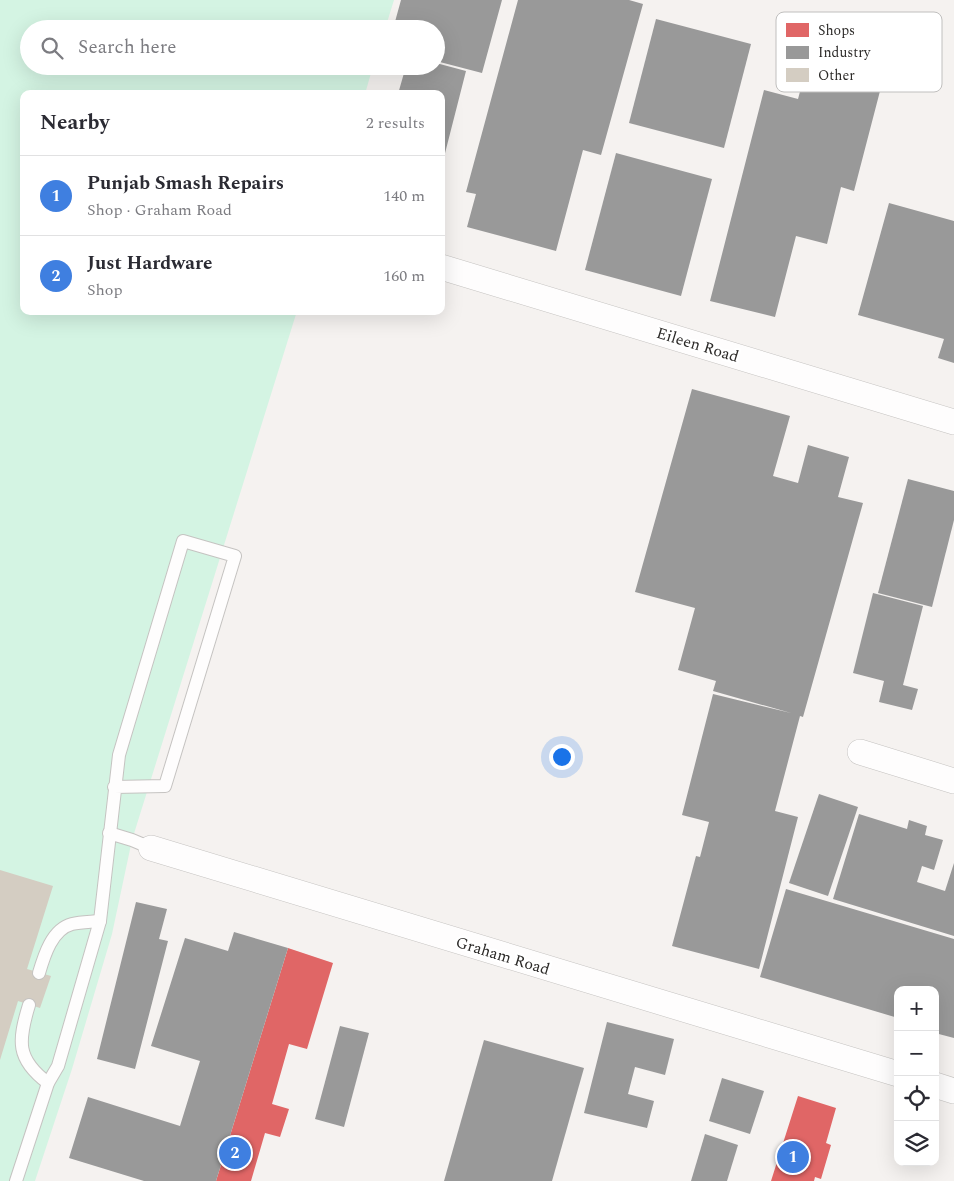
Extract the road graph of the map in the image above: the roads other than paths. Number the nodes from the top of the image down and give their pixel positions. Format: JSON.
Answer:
{"nodes":[{"id":1,"x":445,"y":267,"type":"edge"},
{"id":2,"x":954,"y":422,"type":"edge"},
{"id":3,"x":860,"y":752,"type":"dead end"},
{"id":4,"x":954,"y":781,"type":"edge"},
{"id":5,"x":114,"y":787,"type":"junction"},
{"id":6,"x":109,"y":833,"type":"junction"},
{"id":7,"x":151,"y":848,"type":"joint"},
{"id":8,"x":100,"y":920,"type":"junction"},
{"id":9,"x":39,"y":973,"type":"dead end"},
{"id":10,"x":29,"y":1004,"type":"dead end"},
{"id":11,"x":894,"y":1073,"type":"edge"},
{"id":12,"x":48,"y":1083,"type":"junction"},
{"id":13,"x":939,"y":1086,"type":"edge"},
{"id":14,"x":954,"y":1091,"type":"edge"},
{"id":15,"x":16,"y":1181,"type":"edge"}],
"edges":[{"from":1,"to":2,"type":"street","name":"Eileen Road"},
{"from":3,"to":4,"type":"street"},
{"from":5,"to":5,"type":"lane"},
{"from":5,"to":6,"type":"lane"},
{"from":6,"to":7,"type":"lane","name":"Graham Road"},
{"from":6,"to":8,"type":"lane"},
{"from":7,"to":11,"type":"street","name":"Graham Road"},
{"from":8,"to":9,"type":"lane"},
{"from":8,"to":12,"type":"lane"},
{"from":10,"to":12,"type":"lane"},
{"from":12,"to":15,"type":"lane"},
{"from":13,"to":14,"type":"street"}]}
